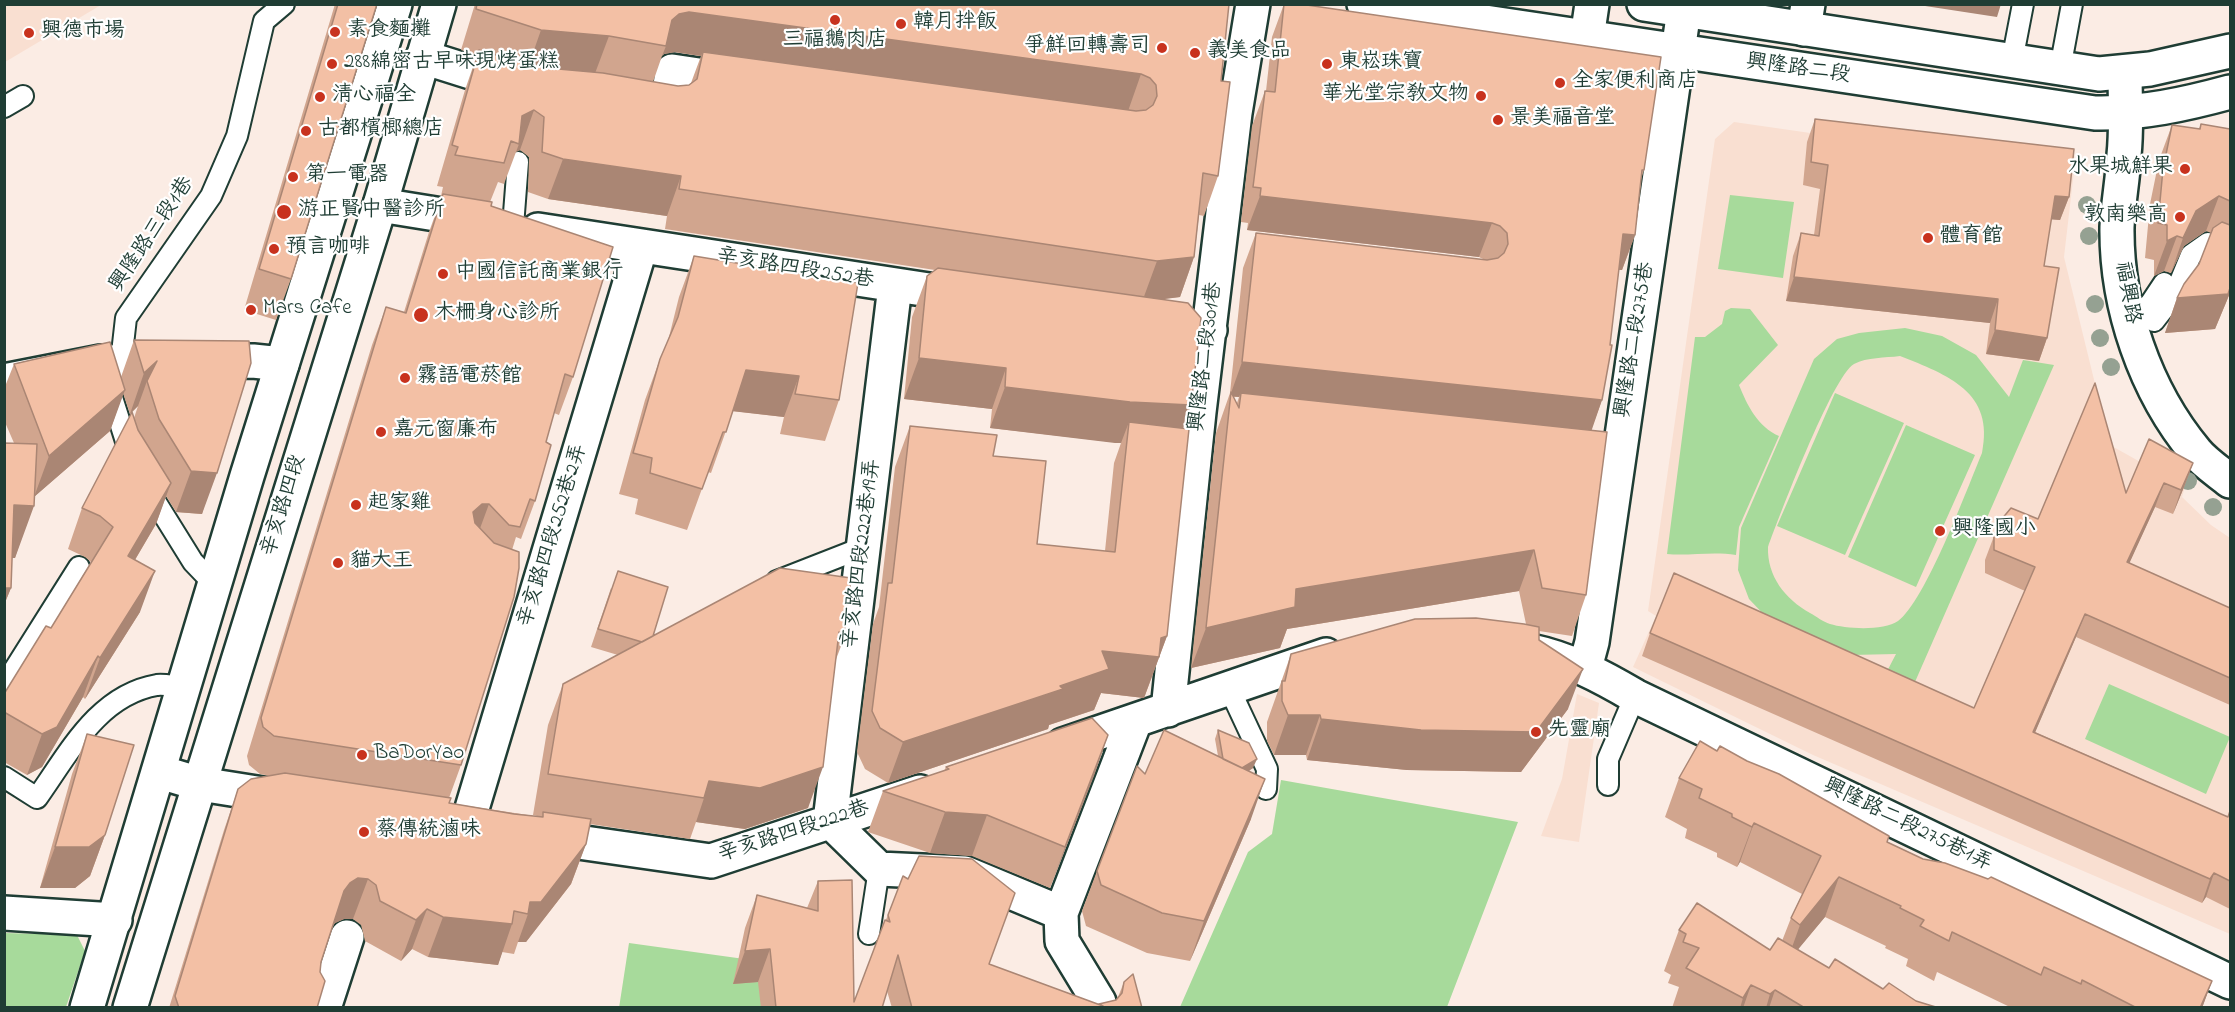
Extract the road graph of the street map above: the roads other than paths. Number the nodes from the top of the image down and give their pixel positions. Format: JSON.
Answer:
{"nodes":[{"id":1,"x":284,"y":4,"type":"edge"},
{"id":2,"x":395,"y":4,"type":"edge"},
{"id":3,"x":439,"y":4,"type":"edge"},
{"id":4,"x":1253,"y":4,"type":"edge"},
{"id":5,"x":1364,"y":4,"type":"edge"},
{"id":6,"x":1592,"y":4,"type":"edge"},
{"id":7,"x":1644,"y":4,"type":"edge"},
{"id":8,"x":2023,"y":4,"type":"edge"},
{"id":9,"x":2072,"y":4,"type":"edge"},
{"id":10,"x":1684,"y":10,"type":"junction"},
{"id":11,"x":1806,"y":17,"type":"edge"},
{"id":12,"x":1587,"y":38,"type":"junction"},
{"id":13,"x":2230,"y":51,"type":"edge"},
{"id":14,"x":1678,"y":52,"type":"junction"},
{"id":15,"x":423,"y":57,"type":"junction"},
{"id":16,"x":2012,"y":61,"type":"junction"},
{"id":17,"x":2060,"y":69,"type":"junction"},
{"id":18,"x":2125,"y":72,"type":"junction"},
{"id":19,"x":767,"y":84,"type":"edge"},
{"id":20,"x":546,"y":91,"type":"edge"},
{"id":21,"x":2230,"y":92,"type":"edge"},
{"id":22,"x":23,"y":96,"type":"dead end"},
{"id":23,"x":613,"y":99,"type":"edge"},
{"id":24,"x":4,"y":107,"type":"edge"},
{"id":25,"x":2126,"y":114,"type":"junction"},
{"id":26,"x":518,"y":162,"type":"edge"},
{"id":27,"x":380,"y":205,"type":"junction"},
{"id":28,"x":513,"y":226,"type":"junction"},
{"id":29,"x":641,"y":246,"type":"junction"},
{"id":30,"x":2230,"y":253,"type":"edge"},
{"id":31,"x":2164,"y":283,"type":"dead end"},
{"id":32,"x":895,"y":286,"type":"junction"},
{"id":33,"x":996,"y":300,"type":"edge"},
{"id":34,"x":1131,"y":319,"type":"edge"},
{"id":35,"x":2141,"y":320,"type":"junction"},
{"id":36,"x":1210,"y":330,"type":"junction"},
{"id":37,"x":111,"y":362,"type":"junction"},
{"id":38,"x":282,"y":364,"type":"junction"},
{"id":39,"x":4,"y":381,"type":"edge"},
{"id":40,"x":1199,"y":412,"type":"junction"},
{"id":41,"x":1234,"y":415,"type":"edge"},
{"id":42,"x":1584,"y":453,"type":"edge"},
{"id":43,"x":1619,"y":457,"type":"junction"},
{"id":44,"x":2230,"y":481,"type":"edge"},
{"id":45,"x":864,"y":547,"type":"junction"},
{"id":46,"x":79,"y":567,"type":"dead end"},
{"id":47,"x":216,"y":586,"type":"junction"},
{"id":48,"x":758,"y":588,"type":"edge"},
{"id":49,"x":1504,"y":645,"type":"edge"},
{"id":50,"x":1351,"y":648,"type":"edge"},
{"id":51,"x":1585,"y":668,"type":"junction"},
{"id":52,"x":4,"y":686,"type":"edge"},
{"id":53,"x":185,"y":687,"type":"junction"},
{"id":54,"x":1230,"y":690,"type":"junction"},
{"id":55,"x":1635,"y":696,"type":"junction"},
{"id":56,"x":1168,"y":710,"type":"junction"},
{"id":57,"x":1135,"y":721,"type":"junction"},
{"id":58,"x":1033,"y":754,"type":"edge"},
{"id":59,"x":160,"y":772,"type":"junction"},
{"id":60,"x":4,"y":777,"type":"edge"},
{"id":61,"x":200,"y":784,"type":"junction"},
{"id":62,"x":943,"y":784,"type":"edge"},
{"id":63,"x":1608,"y":785,"type":"dead end"},
{"id":64,"x":1266,"y":789,"type":"dead end"},
{"id":65,"x":315,"y":802,"type":"edge"},
{"id":66,"x":432,"y":820,"type":"edge"},
{"id":67,"x":830,"y":821,"type":"junction"},
{"id":68,"x":492,"y":829,"type":"junction"},
{"id":69,"x":879,"y":869,"type":"junction"},
{"id":70,"x":4,"y":913,"type":"edge"},
{"id":71,"x":1061,"y":913,"type":"junction"},
{"id":72,"x":115,"y":920,"type":"junction"},
{"id":73,"x":869,"y":934,"type":"dead end"},
{"id":74,"x":347,"y":937,"type":"dead end"},
{"id":75,"x":2230,"y":982,"type":"edge"},
{"id":76,"x":1099,"y":1002,"type":"edge"},
{"id":77,"x":87,"y":1008,"type":"edge"},
{"id":78,"x":130,"y":1008,"type":"edge"},
{"id":79,"x":324,"y":1008,"type":"edge"}],
"edges":[{"from":1,"to":37,"type":"lane","name":"興隆路三段1巷"},
{"from":2,"to":38,"type":"street","name":"辛亥路四段"},
{"from":3,"to":15,"type":"street","name":"辛亥路四段"},
{"from":4,"to":36,"type":"street","name":"興隆路二段301巷"},
{"from":5,"to":12,"type":"street","name":"興隆路二段"},
{"from":6,"to":12,"type":"street"},
{"from":7,"to":10,"type":"street","name":"興隆路二段"},
{"from":8,"to":16,"type":"lane"},
{"from":9,"to":17,"type":"lane"},
{"from":10,"to":11,"type":"street","name":"興隆路二段"},
{"from":10,"to":14,"type":"street","name":"興隆路二段275巷"},
{"from":11,"to":16,"type":"street","name":"興隆路二段"},
{"from":12,"to":14,"type":"street","name":"興隆路二段"},
{"from":13,"to":18,"type":"street","name":"興隆路二段"},
{"from":14,"to":25,"type":"street","name":"興隆路二段"},
{"from":14,"to":43,"type":"street","name":"興隆路二段275巷"},
{"from":15,"to":20,"type":"street"},
{"from":15,"to":27,"type":"street","name":"辛亥路四段"},
{"from":16,"to":17,"type":"street","name":"興隆路二段"},
{"from":17,"to":18,"type":"street","name":"興隆路二段"},
{"from":18,"to":25,"type":"street","name":"福興路"},
{"from":19,"to":23,"type":"street"},
{"from":21,"to":25,"type":"street","name":"興隆路二段"},
{"from":22,"to":24,"type":"lane"},
{"from":25,"to":35,"type":"street","name":"福興路"},
{"from":26,"to":28,"type":"lane"},
{"from":27,"to":28,"type":"street","name":"辛亥路四段252巷"},
{"from":27,"to":61,"type":"street","name":"辛亥路四段"},
{"from":28,"to":29,"type":"street","name":"辛亥路四段252巷"},
{"from":29,"to":32,"type":"street","name":"辛亥路四段252巷"},
{"from":29,"to":68,"type":"street","name":"辛亥路四段252巷2弄"},
{"from":30,"to":35,"type":"lane"},
{"from":31,"to":35,"type":"lane"},
{"from":32,"to":33,"type":"street","name":"辛亥路四段252巷"},
{"from":32,"to":45,"type":"street","name":"辛亥路四段222巷19弄"},
{"from":34,"to":36,"type":"street"},
{"from":35,"to":44,"type":"street","name":"福興路"},
{"from":36,"to":40,"type":"street","name":"興隆路二段301巷"},
{"from":37,"to":38,"type":"street"},
{"from":37,"to":39,"type":"street"},
{"from":37,"to":47,"type":"lane"},
{"from":38,"to":47,"type":"street","name":"辛亥路四段"},
{"from":40,"to":41,"type":"street"},
{"from":40,"to":56,"type":"street","name":"興隆路二段301巷"},
{"from":42,"to":43,"type":"street"},
{"from":43,"to":51,"type":"street","name":"興隆路二段275巷"},
{"from":45,"to":48,"type":"lane"},
{"from":45,"to":67,"type":"street","name":"辛亥路四段222巷19弄"},
{"from":46,"to":52,"type":"lane"},
{"from":47,"to":53,"type":"street","name":"辛亥路四段"},
{"from":49,"to":51,"type":"street","name":"興隆路二段275巷1弄"},
{"from":50,"to":54,"type":"street"},
{"from":51,"to":55,"type":"street","name":"興隆路二段275巷1弄"},
{"from":53,"to":59,"type":"street","name":"辛亥路四段"},
{"from":53,"to":60,"type":"lane"},
{"from":54,"to":56,"type":"street"},
{"from":54,"to":64,"type":"lane"},
{"from":55,"to":63,"type":"lane"},
{"from":55,"to":75,"type":"street","name":"興隆路二段275巷1弄"},
{"from":56,"to":57,"type":"street"},
{"from":57,"to":58,"type":"street"},
{"from":57,"to":71,"type":"street"},
{"from":59,"to":61,"type":"street"},
{"from":59,"to":72,"type":"street","name":"辛亥路四段"},
{"from":61,"to":65,"type":"street"},
{"from":61,"to":78,"type":"street","name":"辛亥路四段"},
{"from":62,"to":67,"type":"street","name":"辛亥路四段222巷"},
{"from":66,"to":68,"type":"street","name":"辛亥路四段222巷"},
{"from":67,"to":68,"type":"street","name":"辛亥路四段222巷"},
{"from":67,"to":69,"type":"street"},
{"from":69,"to":71,"type":"street"},
{"from":69,"to":73,"type":"lane"},
{"from":70,"to":72,"type":"street"},
{"from":71,"to":76,"type":"street"},
{"from":72,"to":77,"type":"street","name":"辛亥路四段"},
{"from":74,"to":79,"type":"street"}]}
